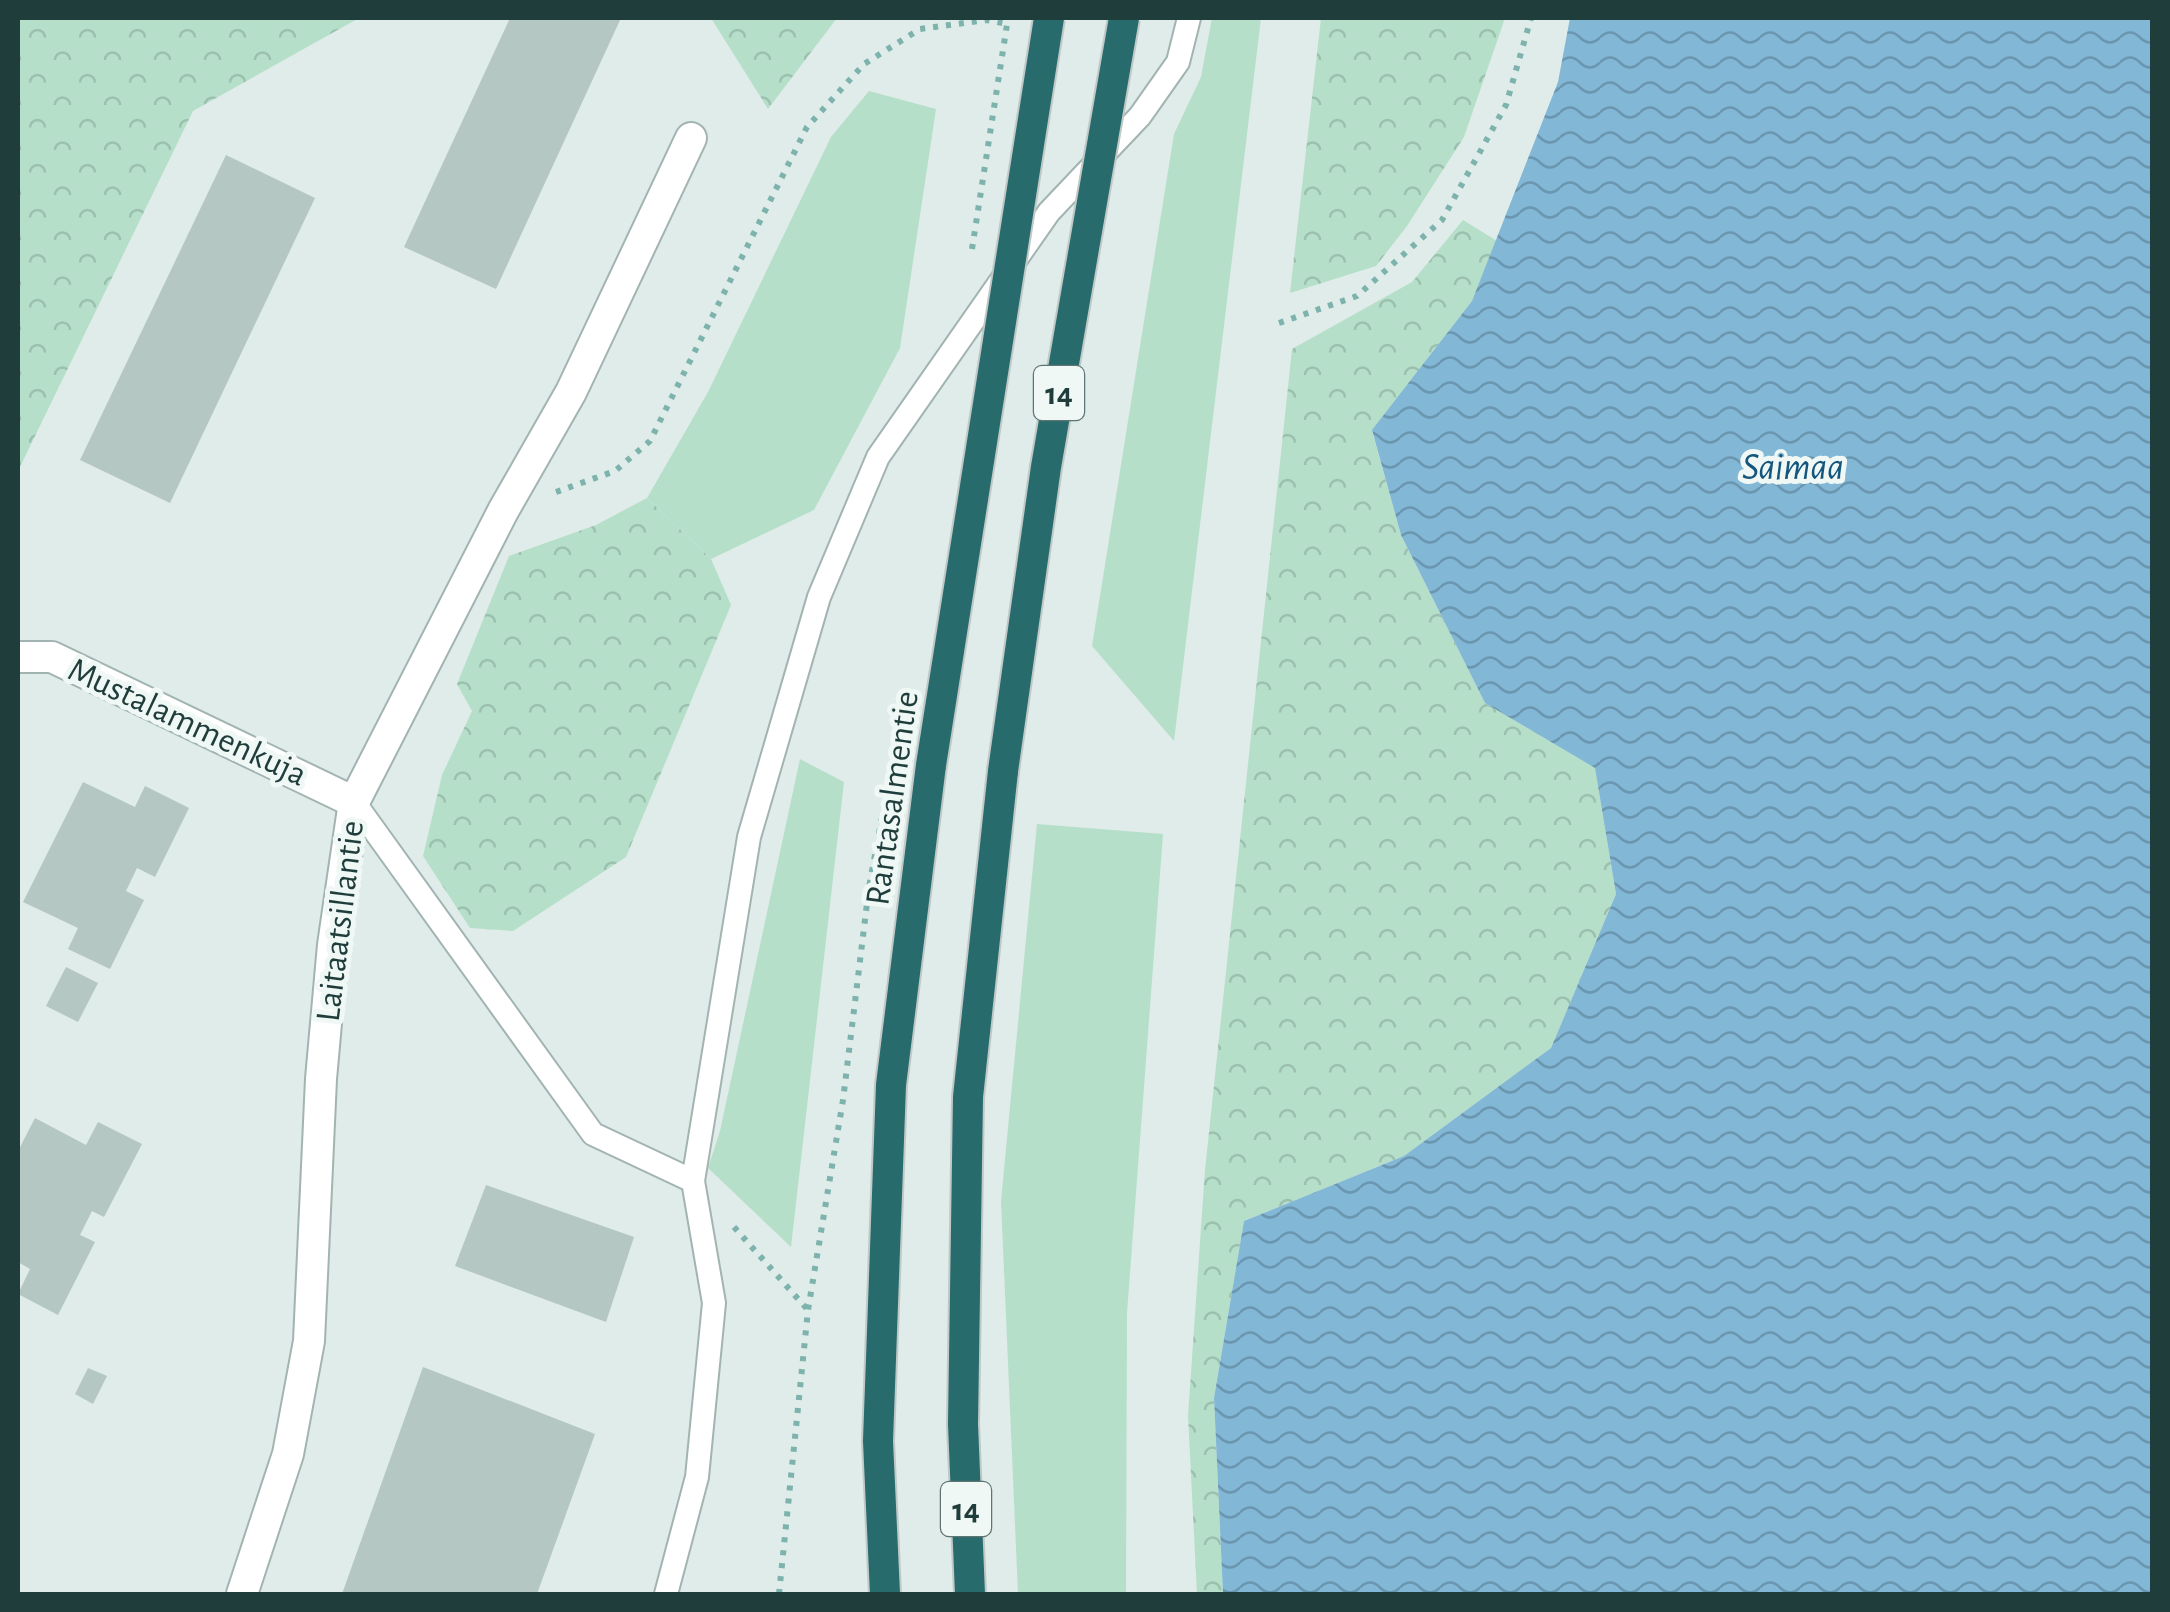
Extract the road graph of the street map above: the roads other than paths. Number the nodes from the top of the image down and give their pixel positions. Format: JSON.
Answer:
{"nodes":[{"id":1,"x":1049,"y":18,"type":"edge"},
{"id":2,"x":1124,"y":18,"type":"edge"},
{"id":3,"x":1188,"y":18,"type":"edge"},
{"id":4,"x":691,"y":138,"type":"dead end"},
{"id":5,"x":18,"y":658,"type":"edge"},
{"id":6,"x":354,"y":802,"type":"junction"},
{"id":7,"x":693,"y":1181,"type":"junction"},
{"id":8,"x":242,"y":1594,"type":"edge"},
{"id":9,"x":666,"y":1594,"type":"edge"},
{"id":10,"x":885,"y":1594,"type":"edge"},
{"id":11,"x":970,"y":1594,"type":"edge"}],
"edges":[{"from":1,"to":10,"type":"highway","name":"Rantasalmentie","number":"14","bridge":true},
{"from":2,"to":11,"type":"highway","number":"14","bridge":true},
{"from":3,"to":7,"type":"lane"},
{"from":4,"to":6,"type":"street","name":"Laitaatsillantie"},
{"from":5,"to":6,"type":"street","name":"Mustalammenkuja"},
{"from":6,"to":7,"type":"lane"},
{"from":6,"to":8,"type":"street","name":"Laitaatsillantie"},
{"from":7,"to":9,"type":"lane"}]}
